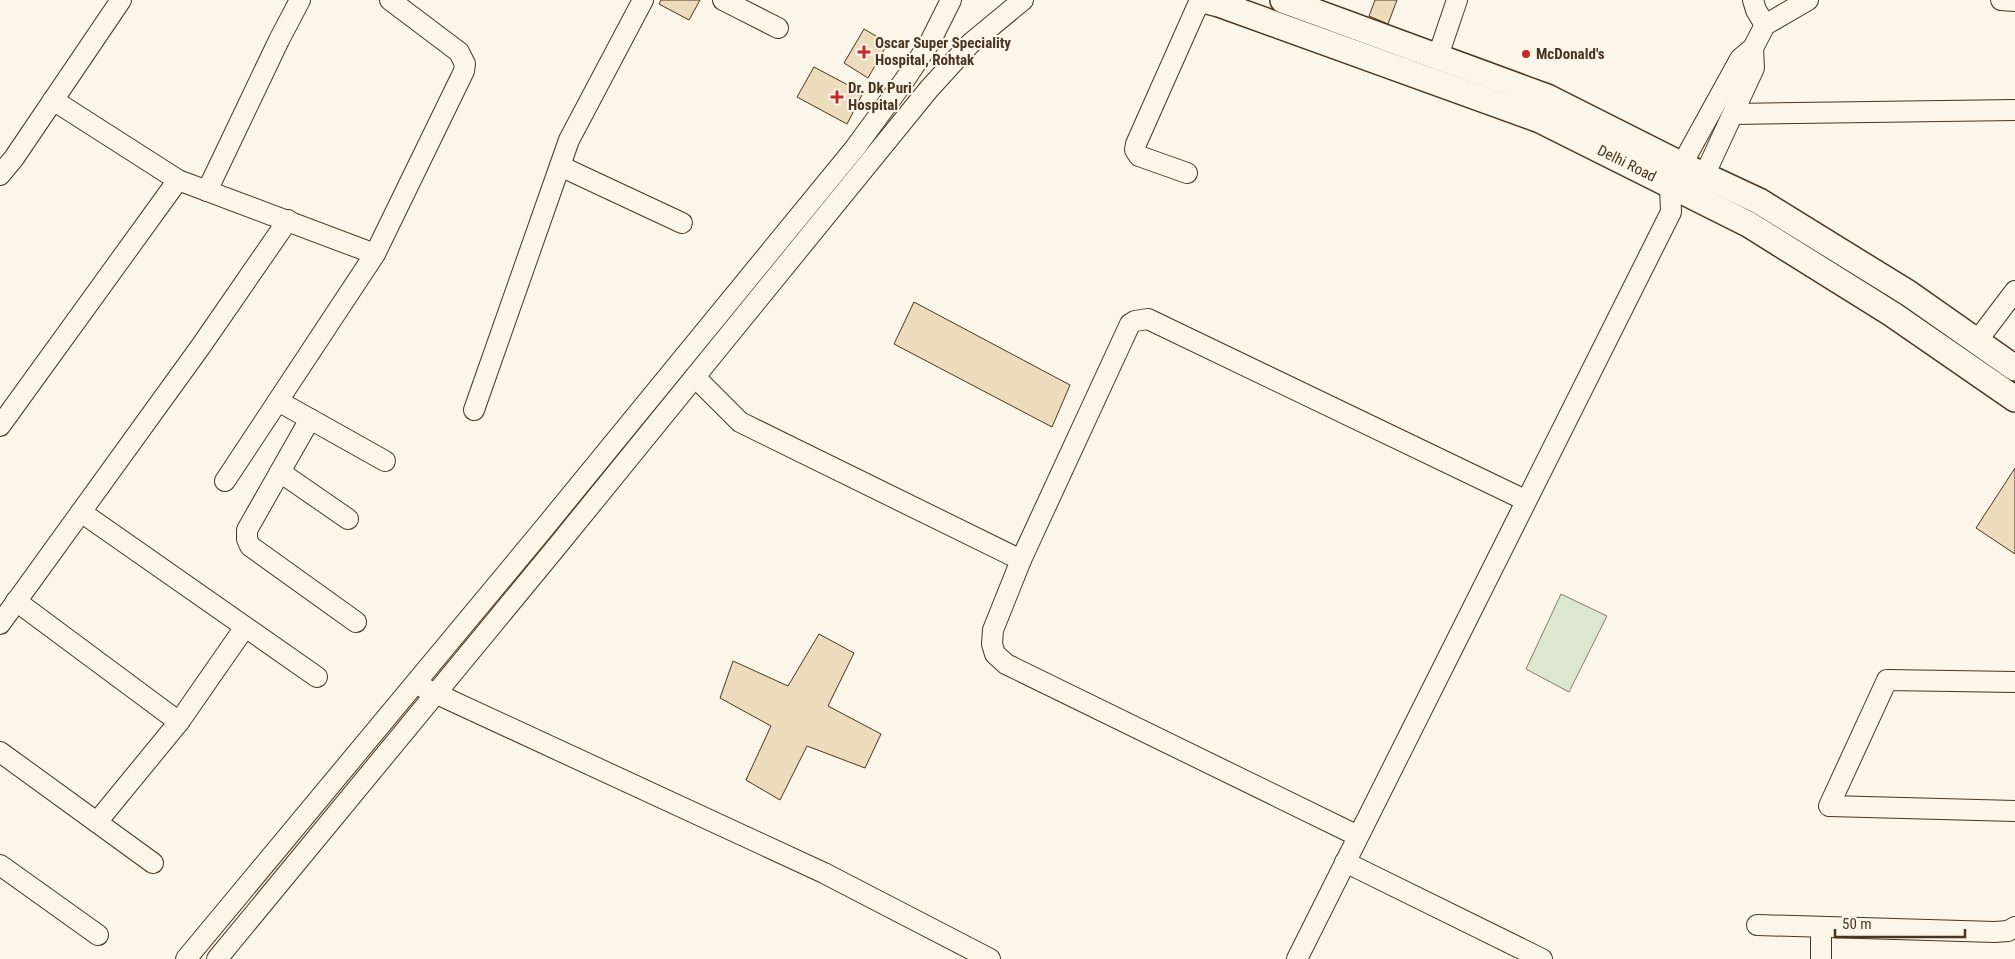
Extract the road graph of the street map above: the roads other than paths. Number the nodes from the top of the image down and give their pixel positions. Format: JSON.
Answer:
{"nodes":[{"id":1,"x":121,"y":0,"type":"edge"},
{"id":2,"x":300,"y":0,"type":"edge"},
{"id":3,"x":390,"y":0,"type":"edge"},
{"id":4,"x":643,"y":0,"type":"edge"},
{"id":5,"x":723,"y":0,"type":"edge"},
{"id":6,"x":950,"y":0,"type":"edge"},
{"id":7,"x":1023,"y":0,"type":"edge"},
{"id":8,"x":1202,"y":0,"type":"edge"},
{"id":9,"x":1283,"y":0,"type":"edge"},
{"id":10,"x":1457,"y":0,"type":"edge"},
{"id":11,"x":1753,"y":0,"type":"edge"},
{"id":12,"x":1808,"y":0,"type":"edge"},
{"id":13,"x":2001,"y":0,"type":"edge"},
{"id":14,"x":2015,"y":1,"type":"edge"},
{"id":15,"x":1765,"y":25,"type":"junction"},
{"id":16,"x":778,"y":28,"type":"dead end"},
{"id":17,"x":1753,"y":48,"type":"junction"},
{"id":18,"x":1438,"y":56,"type":"junction"},
{"id":19,"x":53,"y":100,"type":"junction"},
{"id":20,"x":2015,"y":110,"type":"edge"},
{"id":21,"x":1734,"y":114,"type":"junction"},
{"id":22,"x":560,"y":166,"type":"junction"},
{"id":23,"x":1187,"y":173,"type":"dead end"},
{"id":24,"x":0,"y":175,"type":"edge"},
{"id":25,"x":1705,"y":175,"type":"junction"},
{"id":26,"x":1676,"y":176,"type":"junction"},
{"id":27,"x":178,"y":180,"type":"junction"},
{"id":28,"x":207,"y":191,"type":"junction"},
{"id":29,"x":1694,"y":197,"type":"junction"},
{"id":30,"x":1671,"y":212,"type":"junction"},
{"id":31,"x":288,"y":220,"type":"junction"},
{"id":32,"x":682,"y":223,"type":"dead end"},
{"id":33,"x":375,"y":254,"type":"junction"},
{"id":34,"x":2015,"y":291,"type":"edge"},
{"id":35,"x":1977,"y":342,"type":"junction"},
{"id":36,"x":2015,"y":368,"type":"edge"},
{"id":37,"x":694,"y":377,"type":"junction"},
{"id":38,"x":2015,"y":399,"type":"edge"},
{"id":39,"x":278,"y":401,"type":"junction"},
{"id":40,"x":474,"y":410,"type":"dead end"},
{"id":41,"x":310,"y":419,"type":"junction"},
{"id":42,"x":0,"y":426,"type":"edge"},
{"id":43,"x":385,"y":461,"type":"dead end"},
{"id":44,"x":280,"y":472,"type":"junction"},
{"id":45,"x":225,"y":481,"type":"dead end"},
{"id":46,"x":1525,"y":500,"type":"junction"},
{"id":47,"x":81,"y":512,"type":"junction"},
{"id":48,"x":348,"y":518,"type":"dead end"},
{"id":49,"x":540,"y":533,"type":"junction"},
{"id":50,"x":558,"y":544,"type":"junction"},
{"id":51,"x":1021,"y":560,"type":"junction"},
{"id":52,"x":16,"y":601,"type":"junction"},
{"id":53,"x":356,"y":622,"type":"dead end"},
{"id":54,"x":0,"y":624,"type":"edge"},
{"id":55,"x":245,"y":627,"type":"junction"},
{"id":56,"x":317,"y":677,"type":"dead end"},
{"id":57,"x":2015,"y":682,"type":"edge"},
{"id":58,"x":415,"y":684,"type":"junction"},
{"id":59,"x":435,"y":693,"type":"junction"},
{"id":60,"x":179,"y":722,"type":"junction"},
{"id":61,"x":0,"y":752,"type":"edge"},
{"id":62,"x":2015,"y":811,"type":"edge"},
{"id":63,"x":97,"y":822,"type":"junction"},
{"id":64,"x":1358,"y":836,"type":"junction"},
{"id":65,"x":1345,"y":862,"type":"junction"},
{"id":66,"x":153,"y":863,"type":"dead end"},
{"id":67,"x":0,"y":865,"type":"edge"},
{"id":68,"x":1756,"y":925,"type":"dead end"},
{"id":69,"x":1821,"y":926,"type":"junction"},
{"id":70,"x":2015,"y":926,"type":"edge"},
{"id":71,"x":98,"y":935,"type":"dead end"},
{"id":72,"x":186,"y":959,"type":"edge"},
{"id":73,"x":217,"y":959,"type":"edge"},
{"id":74,"x":990,"y":959,"type":"edge"},
{"id":75,"x":1296,"y":959,"type":"edge"},
{"id":76,"x":1542,"y":959,"type":"edge"},
{"id":77,"x":1821,"y":959,"type":"edge"}],
"edges":[{"from":1,"to":19,"type":"street"},
{"from":2,"to":28,"type":"street"},
{"from":3,"to":33,"type":"street"},
{"from":4,"to":22,"type":"street"},
{"from":5,"to":16,"type":"street"},
{"from":6,"to":49,"type":"street"},
{"from":7,"to":37,"type":"street"},
{"from":8,"to":23,"type":"street"},
{"from":8,"to":26,"type":"main road","name":"Delhi Road"},
{"from":9,"to":18,"type":"main road","name":"Delhi Road"},
{"from":10,"to":18,"type":"street"},
{"from":11,"to":15,"type":"street"},
{"from":12,"to":15,"type":"street"},
{"from":13,"to":14,"type":"street"},
{"from":15,"to":17,"type":"street"},
{"from":17,"to":21,"type":"street"},
{"from":17,"to":26,"type":"street"},
{"from":18,"to":26,"type":"main road","name":"Delhi Road"},
{"from":19,"to":24,"type":"street"},
{"from":19,"to":27,"type":"street"},
{"from":20,"to":21,"type":"street"},
{"from":21,"to":25,"type":"street"},
{"from":22,"to":32,"type":"street"},
{"from":22,"to":40,"type":"street"},
{"from":25,"to":26,"type":"main road","name":"Delhi Road"},
{"from":25,"to":29,"type":"street"},
{"from":25,"to":35,"type":"main road","name":"Delhi Road"},
{"from":26,"to":29,"type":"main road","name":"Delhi Road"},
{"from":26,"to":30,"type":"street"},
{"from":27,"to":28,"type":"street"},
{"from":27,"to":42,"type":"street"},
{"from":28,"to":31,"type":"street"},
{"from":29,"to":30,"type":"street"},
{"from":29,"to":38,"type":"main road","name":"Delhi Road"},
{"from":30,"to":46,"type":"street"},
{"from":31,"to":33,"type":"street"},
{"from":31,"to":47,"type":"street"},
{"from":33,"to":39,"type":"street"},
{"from":34,"to":35,"type":"street"},
{"from":35,"to":36,"type":"main road","name":"Delhi Road"},
{"from":37,"to":50,"type":"street"},
{"from":37,"to":51,"type":"street"},
{"from":39,"to":41,"type":"street"},
{"from":39,"to":45,"type":"street"},
{"from":41,"to":43,"type":"street"},
{"from":41,"to":44,"type":"street"},
{"from":44,"to":48,"type":"street"},
{"from":44,"to":53,"type":"street"},
{"from":46,"to":51,"type":"street"},
{"from":46,"to":64,"type":"street"},
{"from":47,"to":52,"type":"street"},
{"from":47,"to":55,"type":"street"},
{"from":49,"to":50,"type":"street"},
{"from":49,"to":58,"type":"street"},
{"from":50,"to":59,"type":"street"},
{"from":51,"to":64,"type":"street"},
{"from":52,"to":54,"type":"street"},
{"from":52,"to":60,"type":"street"},
{"from":55,"to":56,"type":"street"},
{"from":55,"to":60,"type":"street"},
{"from":57,"to":62,"type":"street"},
{"from":58,"to":59,"type":"street"},
{"from":58,"to":72,"type":"street"},
{"from":59,"to":73,"type":"street"},
{"from":59,"to":74,"type":"street"},
{"from":60,"to":63,"type":"street"},
{"from":61,"to":63,"type":"street"},
{"from":63,"to":66,"type":"street"},
{"from":64,"to":65,"type":"street"},
{"from":65,"to":75,"type":"street"},
{"from":65,"to":76,"type":"street"},
{"from":67,"to":71,"type":"street"},
{"from":68,"to":69,"type":"street"},
{"from":69,"to":70,"type":"street"},
{"from":69,"to":77,"type":"street"}]}
